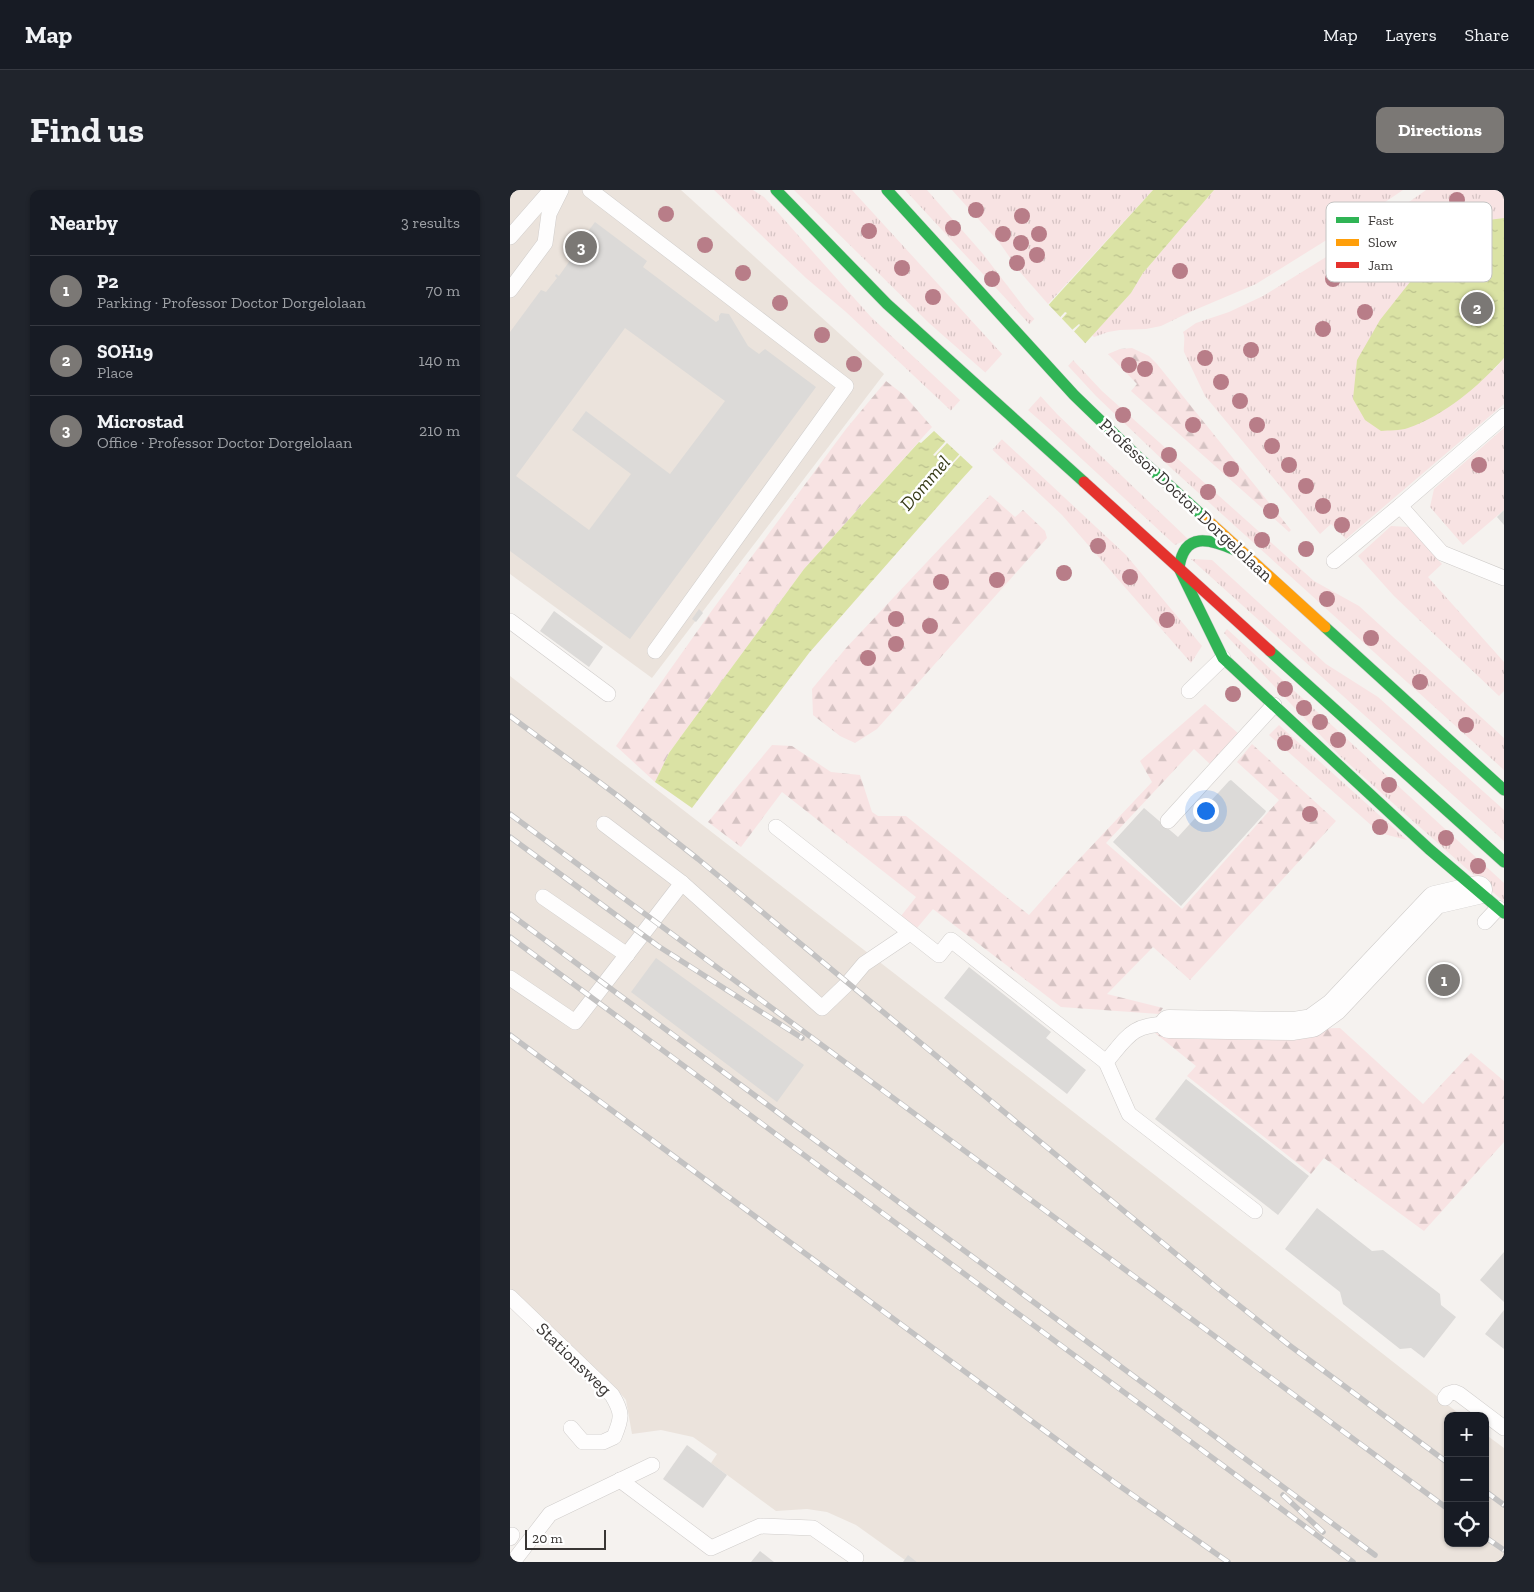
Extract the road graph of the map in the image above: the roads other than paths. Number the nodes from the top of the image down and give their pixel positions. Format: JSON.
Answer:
{"nodes":[{"id":1,"x":551,"y":190,"type":"edge"},
{"id":2,"x":560,"y":190,"type":"edge"},
{"id":3,"x":590,"y":190,"type":"edge"},
{"id":4,"x":776,"y":190,"type":"edge"},
{"id":5,"x":887,"y":190,"type":"edge"},
{"id":6,"x":510,"y":237,"type":"edge"},
{"id":7,"x":510,"y":290,"type":"edge"},
{"id":8,"x":1504,"y":416,"type":"edge"},
{"id":9,"x":1400,"y":506,"type":"junction"},
{"id":10,"x":1243,"y":553,"type":"junction"},
{"id":11,"x":1334,"y":561,"type":"dead end"},
{"id":12,"x":1179,"y":568,"type":"junction"},
{"id":13,"x":1504,"y":578,"type":"edge"},
{"id":14,"x":510,"y":621,"type":"edge"},
{"id":15,"x":655,"y":652,"type":"dead end"},
{"id":16,"x":1223,"y":658,"type":"junction"},
{"id":17,"x":1189,"y":691,"type":"dead end"},
{"id":18,"x":608,"y":694,"type":"dead end"},
{"id":19,"x":1274,"y":706,"type":"junction"},
{"id":20,"x":1504,"y":790,"type":"edge"},
{"id":21,"x":1168,"y":820,"type":"dead end"},
{"id":22,"x":604,"y":824,"type":"dead end"},
{"id":23,"x":776,"y":827,"type":"dead end"},
{"id":24,"x":1504,"y":862,"type":"edge"},
{"id":25,"x":682,"y":883,"type":"junction"},
{"id":26,"x":1478,"y":890,"type":"junction"},
{"id":27,"x":543,"y":897,"type":"dead end"},
{"id":28,"x":1501,"y":910,"type":"edge"},
{"id":29,"x":1485,"y":922,"type":"dead end"},
{"id":30,"x":910,"y":933,"type":"junction"},
{"id":31,"x":627,"y":955,"type":"junction"},
{"id":32,"x":510,"y":978,"type":"edge"},
{"id":33,"x":1169,"y":1024,"type":"joint"},
{"id":34,"x":1106,"y":1062,"type":"junction"},
{"id":35,"x":1254,"y":1211,"type":"dead end"},
{"id":36,"x":510,"y":1297,"type":"edge"},
{"id":37,"x":1445,"y":1398,"type":"dead end"},
{"id":38,"x":571,"y":1428,"type":"dead end"},
{"id":39,"x":1504,"y":1428,"type":"edge"},
{"id":40,"x":652,"y":1465,"type":"dead end"},
{"id":41,"x":620,"y":1480,"type":"junction"},
{"id":42,"x":856,"y":1558,"type":"dead end"},
{"id":43,"x":512,"y":1562,"type":"edge"}],
"edges":[{"from":1,"to":6,"type":"lane"},
{"from":2,"to":7,"type":"lane"},
{"from":3,"to":15,"type":"lane"},
{"from":4,"to":12,"type":"main road"},
{"from":5,"to":10,"type":"main road","name":"Professor Doctor Dorgelolaan"},
{"from":8,"to":9,"type":"lane"},
{"from":9,"to":11,"type":"lane"},
{"from":9,"to":13,"type":"lane"},
{"from":10,"to":12,"type":"main road"},
{"from":10,"to":20,"type":"main road","name":"Professor Doctor Dorgelolaan"},
{"from":12,"to":16,"type":"main road"},
{"from":12,"to":24,"type":"main road"},
{"from":14,"to":18,"type":"lane"},
{"from":16,"to":17,"type":"lane"},
{"from":16,"to":19,"type":"main road"},
{"from":19,"to":21,"type":"lane"},
{"from":19,"to":26,"type":"main road"},
{"from":22,"to":25,"type":"lane"},
{"from":23,"to":30,"type":"lane"},
{"from":25,"to":30,"type":"lane"},
{"from":25,"to":31,"type":"lane"},
{"from":26,"to":28,"type":"main road"},
{"from":26,"to":33,"type":"street"},
{"from":27,"to":31,"type":"lane"},
{"from":28,"to":29,"type":"lane"},
{"from":30,"to":34,"type":"lane"},
{"from":31,"to":32,"type":"lane"},
{"from":33,"to":34,"type":"lane"},
{"from":34,"to":35,"type":"lane"},
{"from":36,"to":38,"type":"lane","name":"Stationsweg"},
{"from":37,"to":39,"type":"lane"},
{"from":40,"to":41,"type":"lane"},
{"from":41,"to":42,"type":"lane"},
{"from":41,"to":43,"type":"lane"}]}
